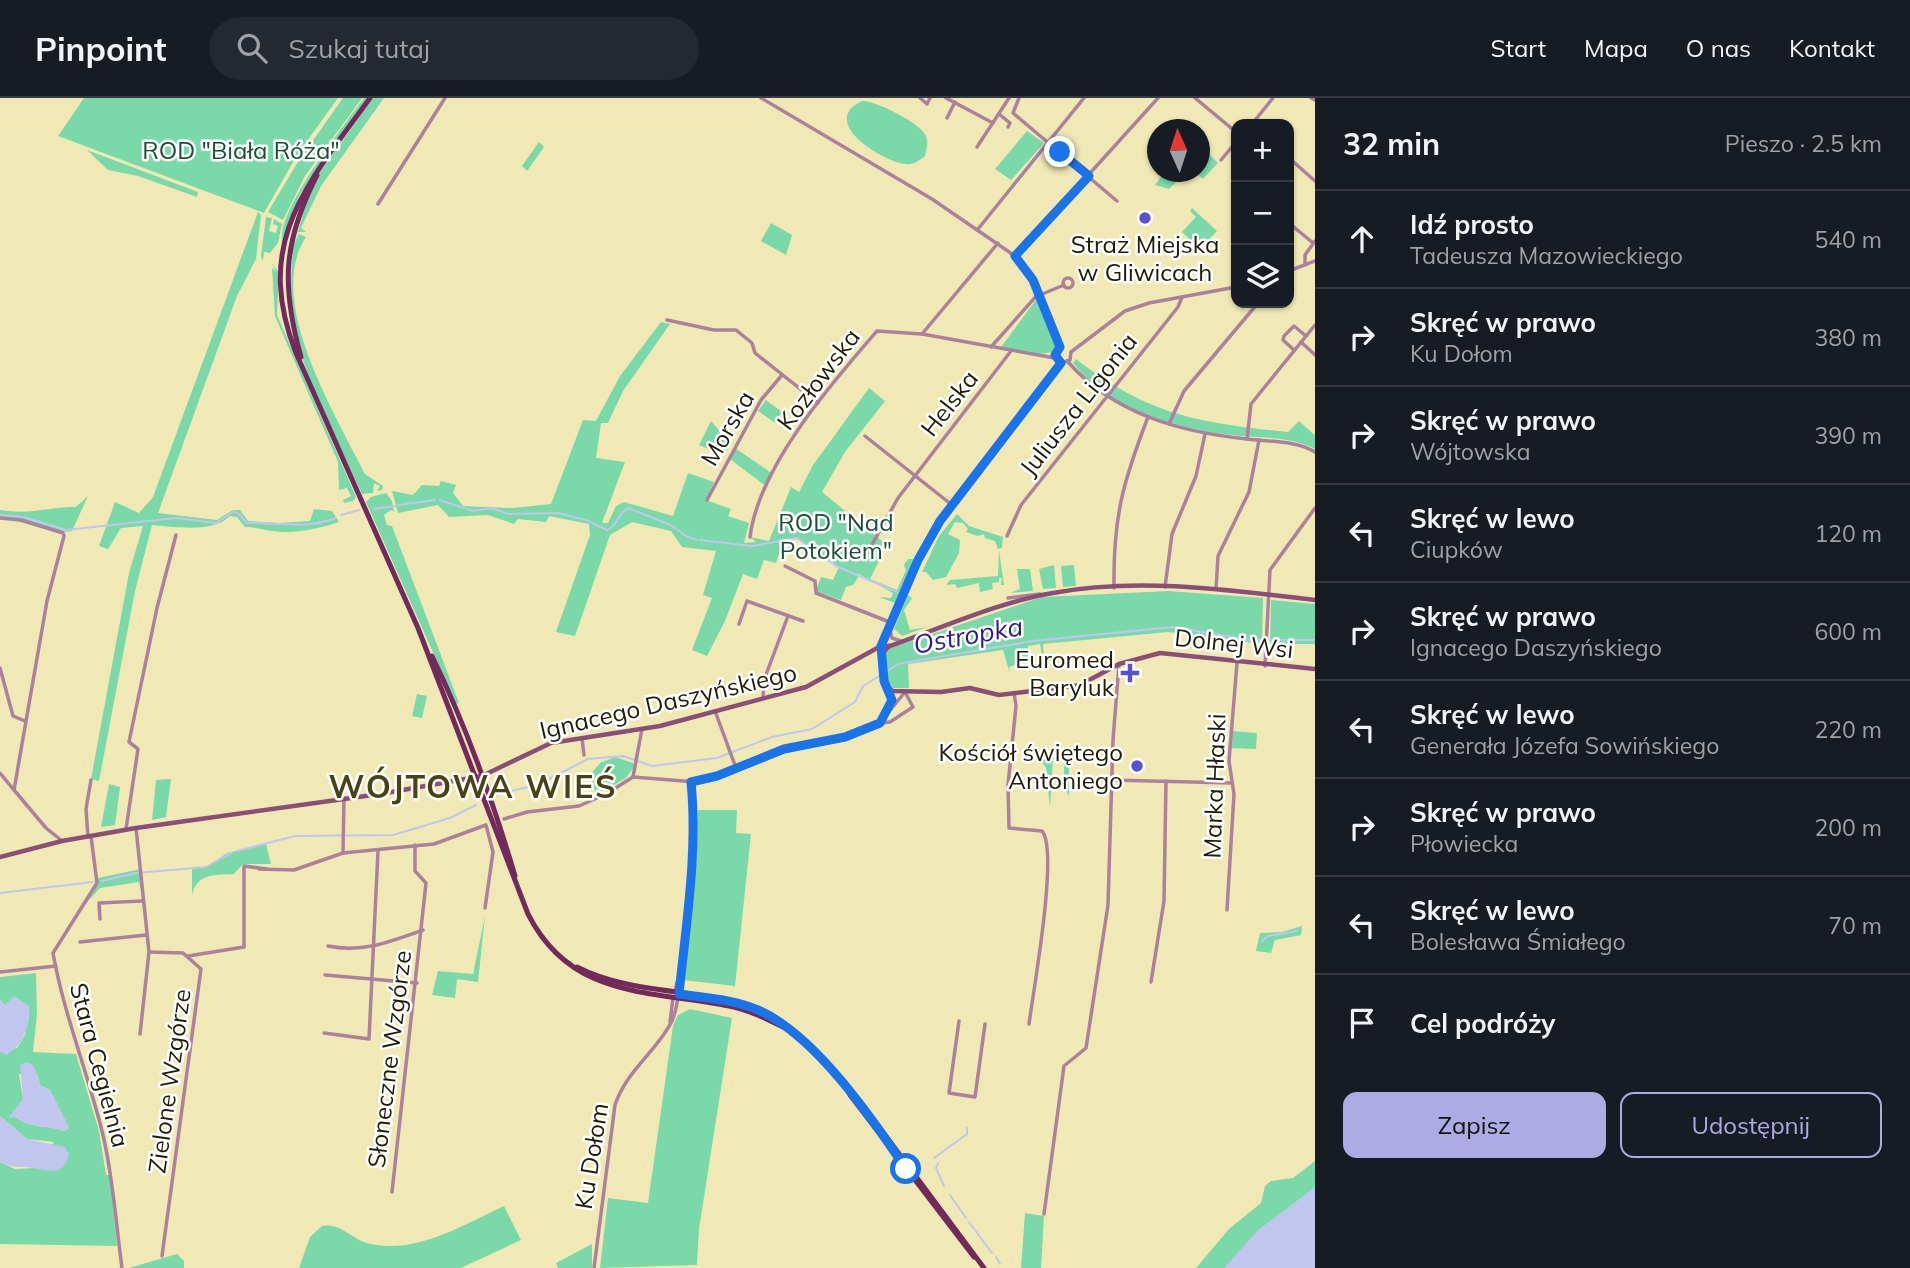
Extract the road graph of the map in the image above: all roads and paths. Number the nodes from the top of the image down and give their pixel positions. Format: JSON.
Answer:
{"nodes":[{"id":1,"x":370,"y":98,"type":"edge"},
{"id":2,"x":445,"y":98,"type":"edge"},
{"id":3,"x":761,"y":98,"type":"edge"},
{"id":4,"x":920,"y":98,"type":"edge"},
{"id":5,"x":930,"y":98,"type":"edge"},
{"id":6,"x":946,"y":98,"type":"edge"},
{"id":7,"x":1009,"y":98,"type":"edge"},
{"id":8,"x":1019,"y":98,"type":"edge"},
{"id":9,"x":1084,"y":98,"type":"edge"},
{"id":10,"x":1158,"y":98,"type":"edge"},
{"id":11,"x":1195,"y":98,"type":"edge"},
{"id":12,"x":1273,"y":98,"type":"edge"},
{"id":13,"x":955,"y":103,"type":"junction"},
{"id":14,"x":999,"y":113,"type":"junction"},
{"id":15,"x":947,"y":118,"type":"dead end"},
{"id":16,"x":1256,"y":119,"type":"edge"},
{"id":17,"x":993,"y":123,"type":"junction"},
{"id":18,"x":1008,"y":127,"type":"dead end"},
{"id":19,"x":1231,"y":128,"type":"edge"},
{"id":20,"x":1048,"y":141,"type":"junction"},
{"id":21,"x":977,"y":147,"type":"dead end"},
{"id":22,"x":1231,"y":148,"type":"edge"},
{"id":23,"x":1221,"y":160,"type":"dead end"},
{"id":24,"x":1294,"y":162,"type":"edge"},
{"id":25,"x":1089,"y":176,"type":"junction"},
{"id":26,"x":1315,"y":181,"type":"edge"},
{"id":27,"x":1117,"y":201,"type":"dead end"},
{"id":28,"x":379,"y":204,"type":"dead end"},
{"id":29,"x":1294,"y":227,"type":"edge"},
{"id":30,"x":978,"y":229,"type":"junction"},
{"id":31,"x":1314,"y":242,"type":"edge"},
{"id":32,"x":998,"y":243,"type":"junction"},
{"id":33,"x":1015,"y":256,"type":"junction"},
{"id":34,"x":1315,"y":261,"type":"edge"},
{"id":35,"x":1306,"y":265,"type":"junction"},
{"id":36,"x":1294,"y":269,"type":"edge"},
{"id":37,"x":1064,"y":285,"type":"dead end"},
{"id":38,"x":1231,"y":288,"type":"edge"},
{"id":39,"x":1039,"y":294,"type":"junction"},
{"id":40,"x":1182,"y":297,"type":"junction"},
{"id":41,"x":1254,"y":308,"type":"edge"},
{"id":42,"x":667,"y":320,"type":"dead end"},
{"id":43,"x":1315,"y":325,"type":"edge"},
{"id":44,"x":922,"y":334,"type":"junction"},
{"id":45,"x":1306,"y":336,"type":"junction"},
{"id":46,"x":1301,"y":342,"type":"junction"},
{"id":47,"x":991,"y":347,"type":"junction"},
{"id":48,"x":1060,"y":347,"type":"junction"},
{"id":49,"x":1294,"y":349,"type":"junction"},
{"id":50,"x":1011,"y":351,"type":"junction"},
{"id":51,"x":1071,"y":352,"type":"junction"},
{"id":52,"x":1315,"y":355,"type":"edge"},
{"id":53,"x":1055,"y":358,"type":"junction"},
{"id":54,"x":1069,"y":362,"type":"junction"},
{"id":55,"x":1061,"y":363,"type":"junction"},
{"id":56,"x":782,"y":376,"type":"junction"},
{"id":57,"x":1106,"y":396,"type":"junction"},
{"id":58,"x":818,"y":404,"type":"junction"},
{"id":59,"x":1148,"y":417,"type":"junction"},
{"id":60,"x":1168,"y":425,"type":"junction"},
{"id":61,"x":1205,"y":435,"type":"junction"},
{"id":62,"x":865,"y":436,"type":"dead end"},
{"id":63,"x":1247,"y":439,"type":"junction"},
{"id":64,"x":1259,"y":440,"type":"junction"},
{"id":65,"x":1315,"y":452,"type":"edge"},
{"id":66,"x":915,"y":476,"type":"junction"},
{"id":67,"x":707,"y":500,"type":"dead end"},
{"id":68,"x":952,"y":505,"type":"junction"},
{"id":69,"x":1315,"y":508,"type":"edge"},
{"id":70,"x":0,"y":518,"type":"edge"},
{"id":71,"x":176,"y":535,"type":"dead end"},
{"id":72,"x":1007,"y":536,"type":"dead end"},
{"id":73,"x":750,"y":537,"type":"dead end"},
{"id":74,"x":864,"y":559,"type":"dead end"},
{"id":75,"x":785,"y":566,"type":"dead end"},
{"id":76,"x":1165,"y":587,"type":"junction"},
{"id":77,"x":1114,"y":588,"type":"junction"},
{"id":78,"x":1216,"y":589,"type":"junction"},
{"id":79,"x":1045,"y":594,"type":"junction"},
{"id":80,"x":1268,"y":594,"type":"junction"},
{"id":81,"x":1008,"y":598,"type":"dead end"},
{"id":82,"x":1315,"y":600,"type":"edge"},
{"id":83,"x":788,"y":616,"type":"junction"},
{"id":84,"x":803,"y":621,"type":"dead end"},
{"id":85,"x":739,"y":624,"type":"dead end"},
{"id":86,"x":890,"y":626,"type":"junction"},
{"id":87,"x":418,"y":628,"type":"junction"},
{"id":88,"x":903,"y":641,"type":"junction"},
{"id":89,"x":881,"y":646,"type":"junction"},
{"id":90,"x":890,"y":646,"type":"junction"},
{"id":91,"x":866,"y":655,"type":"junction"},
{"id":92,"x":881,"y":657,"type":"junction"},
{"id":93,"x":1237,"y":663,"type":"junction"},
{"id":94,"x":1119,"y":664,"type":"junction"},
{"id":95,"x":1265,"y":666,"type":"junction"},
{"id":96,"x":0,"y":667,"type":"edge"},
{"id":97,"x":1315,"y":669,"type":"edge"},
{"id":98,"x":888,"y":687,"type":"junction"},
{"id":99,"x":905,"y":692,"type":"junction"},
{"id":100,"x":1014,"y":693,"type":"junction"},
{"id":101,"x":763,"y":698,"type":"junction"},
{"id":102,"x":891,"y":708,"type":"junction"},
{"id":103,"x":715,"y":711,"type":"junction"},
{"id":104,"x":25,"y":721,"type":"junction"},
{"id":105,"x":880,"y":723,"type":"junction"},
{"id":106,"x":642,"y":729,"type":"junction"},
{"id":107,"x":582,"y":738,"type":"junction"},
{"id":108,"x":584,"y":755,"type":"dead end"},
{"id":109,"x":736,"y":768,"type":"junction"},
{"id":110,"x":0,"y":773,"type":"edge"},
{"id":111,"x":482,"y":776,"type":"junction"},
{"id":112,"x":633,"y":777,"type":"junction"},
{"id":113,"x":474,"y":778,"type":"junction"},
{"id":114,"x":91,"y":780,"type":"dead end"},
{"id":115,"x":1111,"y":780,"type":"junction"},
{"id":116,"x":1166,"y":781,"type":"junction"},
{"id":117,"x":691,"y":782,"type":"junction"},
{"id":118,"x":1232,"y":783,"type":"junction"},
{"id":119,"x":15,"y":790,"type":"junction"},
{"id":120,"x":344,"y":799,"type":"junction"},
{"id":121,"x":504,"y":819,"type":"dead end"},
{"id":122,"x":136,"y":828,"type":"junction"},
{"id":123,"x":126,"y":830,"type":"junction"},
{"id":124,"x":90,"y":836,"type":"junction"},
{"id":125,"x":62,"y":841,"type":"junction"},
{"id":126,"x":415,"y":845,"type":"junction"},
{"id":127,"x":377,"y":851,"type":"junction"},
{"id":128,"x":343,"y":853,"type":"junction"},
{"id":129,"x":0,"y":858,"type":"edge"},
{"id":130,"x":259,"y":869,"type":"dead end"},
{"id":131,"x":266,"y":869,"type":"junction"},
{"id":132,"x":142,"y":901,"type":"junction"},
{"id":133,"x":523,"y":903,"type":"junction"},
{"id":134,"x":485,"y":908,"type":"dead end"},
{"id":135,"x":1227,"y":910,"type":"dead end"},
{"id":136,"x":100,"y":919,"type":"dead end"},
{"id":137,"x":423,"y":930,"type":"junction"},
{"id":138,"x":146,"y":934,"type":"junction"},
{"id":139,"x":80,"y":942,"type":"dead end"},
{"id":140,"x":328,"y":946,"type":"dead end"},
{"id":141,"x":375,"y":947,"type":"junction"},
{"id":142,"x":149,"y":952,"type":"junction"},
{"id":143,"x":188,"y":956,"type":"junction"},
{"id":144,"x":56,"y":966,"type":"junction"},
{"id":145,"x":0,"y":972,"type":"edge"},
{"id":146,"x":325,"y":975,"type":"dead end"},
{"id":147,"x":374,"y":979,"type":"junction"},
{"id":148,"x":1151,"y":982,"type":"dead end"},
{"id":149,"x":417,"y":983,"type":"junction"},
{"id":150,"x":676,"y":996,"type":"junction"},
{"id":151,"x":959,"y":1021,"type":"dead end"},
{"id":152,"x":985,"y":1024,"type":"dead end"},
{"id":153,"x":1029,"y":1024,"type":"dead end"},
{"id":154,"x":324,"y":1033,"type":"dead end"},
{"id":155,"x":140,"y":1034,"type":"dead end"},
{"id":156,"x":392,"y":1192,"type":"dead end"},
{"id":157,"x":1044,"y":1214,"type":"dead end"},
{"id":158,"x":161,"y":1254,"type":"dead end"},
{"id":159,"x":122,"y":1268,"type":"edge"},
{"id":160,"x":594,"y":1268,"type":"edge"},
{"id":161,"x":983,"y":1268,"type":"edge"}],
"edges":[{"from":1,"to":87,"type":"main road"},
{"from":2,"to":28,"type":"street"},
{"from":3,"to":30,"type":"street"},
{"from":4,"to":5,"type":"street"},
{"from":6,"to":13,"type":"street"},
{"from":7,"to":14,"type":"street"},
{"from":8,"to":20,"type":"street"},
{"from":9,"to":20,"type":"street"},
{"from":10,"to":25,"type":"street"},
{"from":11,"to":19,"type":"street"},
{"from":12,"to":16,"type":"street"},
{"from":13,"to":15,"type":"street"},
{"from":13,"to":17,"type":"street"},
{"from":14,"to":17,"type":"street"},
{"from":14,"to":18,"type":"street"},
{"from":17,"to":21,"type":"street"},
{"from":20,"to":25,"type":"street"},
{"from":20,"to":30,"type":"street"},
{"from":22,"to":23,"type":"street"},
{"from":24,"to":26,"type":"street"},
{"from":25,"to":27,"type":"street"},
{"from":25,"to":33,"type":"street"},
{"from":29,"to":31,"type":"street"},
{"from":30,"to":32,"type":"street"},
{"from":31,"to":35,"type":"street"},
{"from":32,"to":33,"type":"street"},
{"from":32,"to":44,"type":"street"},
{"from":33,"to":39,"type":"street"},
{"from":34,"to":35,"type":"street"},
{"from":35,"to":36,"type":"street"},
{"from":37,"to":39,"type":"street"},
{"from":38,"to":40,"type":"street"},
{"from":39,"to":47,"type":"street"},
{"from":39,"to":48,"type":"street"},
{"from":40,"to":51,"type":"street"},
{"from":40,"to":57,"type":"street","name":"Juliusza Ligonia"},
{"from":41,"to":60,"type":"street"},
{"from":42,"to":56,"type":"street"},
{"from":43,"to":45,"type":"street"},
{"from":44,"to":47,"type":"street","name":"Kozłowska"},
{"from":44,"to":58,"type":"street","name":"Kozłowska"},
{"from":45,"to":46,"type":"street"},
{"from":45,"to":49,"type":"street"},
{"from":46,"to":49,"type":"street"},
{"from":46,"to":52,"type":"street"},
{"from":47,"to":50,"type":"street","name":"Kozłowska"},
{"from":48,"to":51,"type":"street"},
{"from":48,"to":53,"type":"street"},
{"from":49,"to":63,"type":"street"},
{"from":50,"to":53,"type":"street","name":"Kozłowska"},
{"from":50,"to":66,"type":"street","name":"Helska"},
{"from":51,"to":54,"type":"street"},
{"from":53,"to":55,"type":"street"},
{"from":54,"to":55,"type":"street"},
{"from":54,"to":57,"type":"street"},
{"from":55,"to":68,"type":"street"},
{"from":56,"to":58,"type":"street"},
{"from":56,"to":67,"type":"street","name":"Morska"},
{"from":57,"to":59,"type":"street"},
{"from":57,"to":72,"type":"street","name":"Juliusza Ligonia"},
{"from":58,"to":73,"type":"street","name":"Kozłowska"},
{"from":59,"to":60,"type":"street"},
{"from":59,"to":77,"type":"street"},
{"from":60,"to":61,"type":"street"},
{"from":61,"to":63,"type":"street"},
{"from":61,"to":76,"type":"street"},
{"from":62,"to":66,"type":"street"},
{"from":63,"to":64,"type":"street"},
{"from":64,"to":65,"type":"street"},
{"from":64,"to":78,"type":"street"},
{"from":66,"to":68,"type":"street"},
{"from":66,"to":74,"type":"street","name":"Helska"},
{"from":68,"to":86,"type":"street"},
{"from":69,"to":80,"type":"street"},
{"from":70,"to":104,"type":"street"},
{"from":71,"to":123,"type":"street"},
{"from":75,"to":86,"type":"street"},
{"from":76,"to":77,"type":"main road"},
{"from":76,"to":78,"type":"main road"},
{"from":77,"to":79,"type":"main road"},
{"from":78,"to":80,"type":"main road"},
{"from":79,"to":81,"type":"street"},
{"from":79,"to":88,"type":"main road"},
{"from":80,"to":82,"type":"main road"},
{"from":80,"to":95,"type":"street"},
{"from":83,"to":84,"type":"street"},
{"from":83,"to":85,"type":"street"},
{"from":83,"to":101,"type":"street"},
{"from":86,"to":88,"type":"street"},
{"from":86,"to":89,"type":"street"},
{"from":87,"to":111,"type":"main road"},
{"from":87,"to":113,"type":"main road"},
{"from":88,"to":90,"type":"main road"},
{"from":89,"to":90,"type":"main road"},
{"from":89,"to":91,"type":"main road","name":"Ignacego Daszyńskiego"},
{"from":89,"to":92,"type":"street"},
{"from":90,"to":92,"type":"main road"},
{"from":91,"to":92,"type":"main road"},
{"from":91,"to":101,"type":"main road","name":"Ignacego Daszyńskiego"},
{"from":92,"to":98,"type":"main road"},
{"from":93,"to":94,"type":"main road","name":"Dolnej Wsi"},
{"from":93,"to":95,"type":"main road","name":"Dolnej Wsi"},
{"from":93,"to":118,"type":"street","name":"Marka Hłaski"},
{"from":94,"to":100,"type":"main road","name":"Dolnej Wsi"},
{"from":94,"to":115,"type":"street"},
{"from":95,"to":97,"type":"main road","name":"Dolnej Wsi"},
{"from":96,"to":104,"type":"street"},
{"from":98,"to":99,"type":"main road","name":"Dolnej Wsi"},
{"from":98,"to":102,"type":"street"},
{"from":99,"to":100,"type":"main road","name":"Dolnej Wsi"},
{"from":99,"to":102,"type":"street"},
{"from":99,"to":105,"type":"street"},
{"from":100,"to":153,"type":"street"},
{"from":101,"to":103,"type":"main road","name":"Ignacego Daszyńskiego"},
{"from":102,"to":105,"type":"street"},
{"from":103,"to":106,"type":"main road","name":"Ignacego Daszyńskiego"},
{"from":103,"to":109,"type":"street"},
{"from":104,"to":119,"type":"street"},
{"from":105,"to":109,"type":"street"},
{"from":106,"to":107,"type":"main road","name":"Ignacego Daszyńskiego"},
{"from":106,"to":112,"type":"street"},
{"from":107,"to":108,"type":"street"},
{"from":107,"to":111,"type":"main road","name":"Ignacego Daszyńskiego"},
{"from":109,"to":117,"type":"street"},
{"from":110,"to":119,"type":"street"},
{"from":111,"to":113,"type":"main road","name":"Ignacego Daszyńskiego"},
{"from":111,"to":133,"type":"main road"},
{"from":112,"to":117,"type":"street"},
{"from":112,"to":121,"type":"street"},
{"from":113,"to":120,"type":"main road","name":"Ignacego Daszyńskiego"},
{"from":113,"to":133,"type":"main road"},
{"from":114,"to":124,"type":"street","name":"Stara Cegielnia"},
{"from":115,"to":116,"type":"street"},
{"from":115,"to":157,"type":"street"},
{"from":116,"to":118,"type":"street"},
{"from":116,"to":148,"type":"street"},
{"from":117,"to":150,"type":"street","name":"Ku Dołom"},
{"from":118,"to":135,"type":"street","name":"Marka Hłaski"},
{"from":119,"to":125,"type":"street"},
{"from":120,"to":122,"type":"main road","name":"Ignacego Daszyńskiego"},
{"from":120,"to":128,"type":"street"},
{"from":122,"to":123,"type":"main road","name":"Ignacego Daszyńskiego"},
{"from":122,"to":132,"type":"street"},
{"from":123,"to":124,"type":"main road","name":"Ignacego Daszyńskiego"},
{"from":124,"to":125,"type":"main road","name":"Ignacego Daszyńskiego"},
{"from":124,"to":144,"type":"street","name":"Stara Cegielnia"},
{"from":125,"to":129,"type":"main road","name":"Ignacego Daszyńskiego"},
{"from":126,"to":127,"type":"street"},
{"from":126,"to":134,"type":"street"},
{"from":126,"to":137,"type":"street","name":"Słoneczne Wzgórze"},
{"from":127,"to":128,"type":"street"},
{"from":127,"to":141,"type":"street"},
{"from":128,"to":131,"type":"street"},
{"from":130,"to":131,"type":"street"},
{"from":131,"to":143,"type":"street"},
{"from":132,"to":136,"type":"street"},
{"from":132,"to":138,"type":"street"},
{"from":133,"to":150,"type":"main road"},
{"from":137,"to":141,"type":"street"},
{"from":137,"to":149,"type":"street","name":"Słoneczne Wzgórze"},
{"from":138,"to":139,"type":"street"},
{"from":138,"to":142,"type":"street"},
{"from":140,"to":141,"type":"street"},
{"from":141,"to":147,"type":"street"},
{"from":142,"to":143,"type":"street","name":"Zielone Wzgórze"},
{"from":142,"to":155,"type":"street"},
{"from":143,"to":158,"type":"street","name":"Zielone Wzgórze"},
{"from":144,"to":145,"type":"street"},
{"from":144,"to":159,"type":"street","name":"Stara Cegielnia"},
{"from":146,"to":147,"type":"street"},
{"from":147,"to":149,"type":"street"},
{"from":147,"to":154,"type":"street"},
{"from":149,"to":156,"type":"street","name":"Słoneczne Wzgórze"},
{"from":150,"to":160,"type":"street","name":"Ku Dołom"},
{"from":150,"to":161,"type":"main road"},
{"from":151,"to":152,"type":"street"}]}
